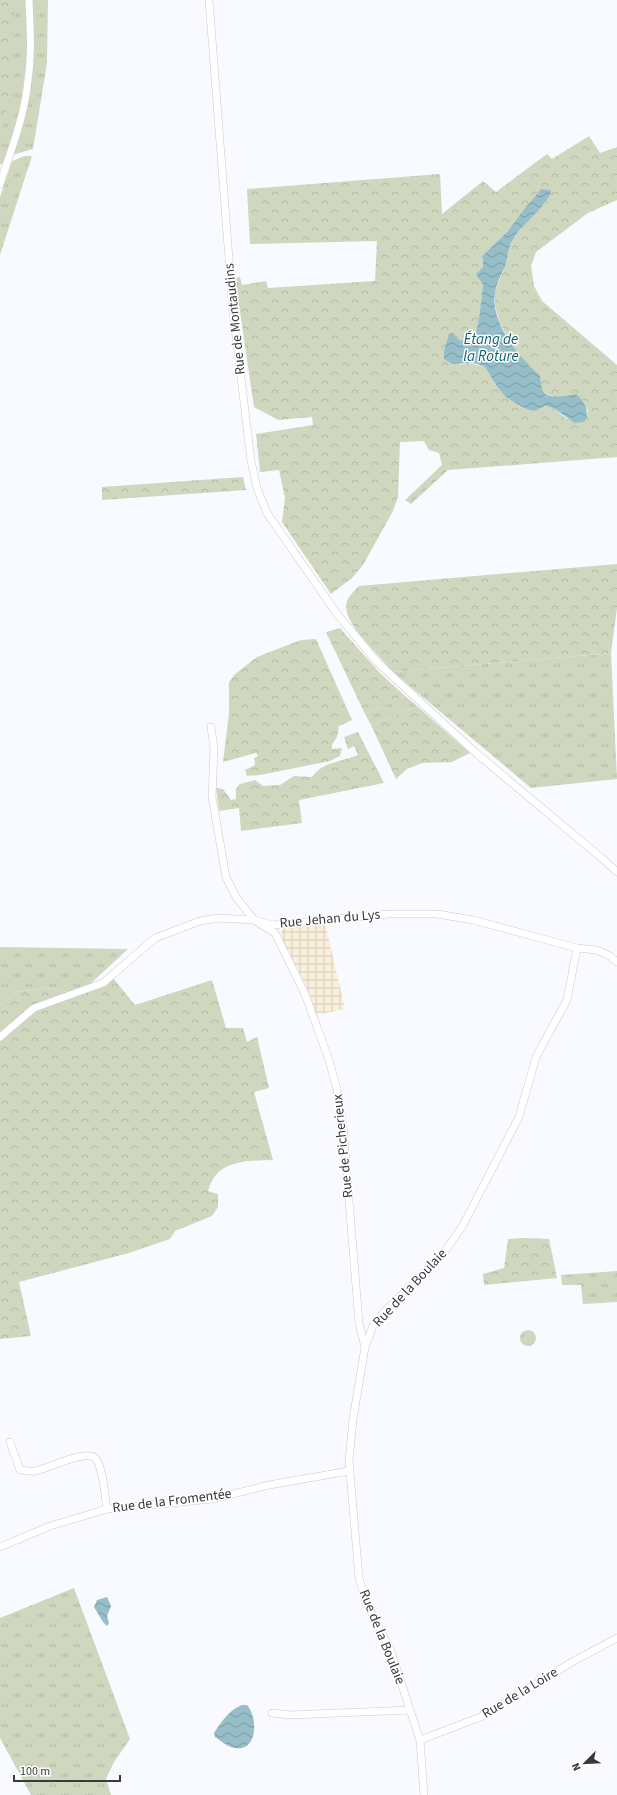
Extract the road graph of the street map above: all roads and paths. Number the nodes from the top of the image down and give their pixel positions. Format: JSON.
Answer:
{"nodes":[{"id":1,"x":29,"y":0,"type":"edge"},
{"id":2,"x":209,"y":0,"type":"edge"},
{"id":3,"x":0,"y":184,"type":"edge"},
{"id":4,"x":211,"y":727,"type":"dead end"},
{"id":5,"x":617,"y":872,"type":"edge"},
{"id":6,"x":254,"y":920,"type":"junction"},
{"id":7,"x":577,"y":948,"type":"junction"},
{"id":8,"x":617,"y":962,"type":"edge"},
{"id":9,"x":0,"y":1037,"type":"edge"},
{"id":10,"x":359,"y":1318,"type":"junction"},
{"id":11,"x":375,"y":1323,"type":"junction"},
{"id":12,"x":365,"y":1347,"type":"junction"},
{"id":13,"x":10,"y":1442,"type":"dead end"},
{"id":14,"x":349,"y":1471,"type":"junction"},
{"id":15,"x":108,"y":1509,"type":"junction"},
{"id":16,"x":0,"y":1547,"type":"edge"},
{"id":17,"x":617,"y":1638,"type":"edge"},
{"id":18,"x":410,"y":1710,"type":"junction"},
{"id":19,"x":272,"y":1713,"type":"dead end"},
{"id":20,"x":420,"y":1740,"type":"junction"},
{"id":21,"x":424,"y":1795,"type":"edge"}],
"edges":[{"from":1,"to":3,"type":"street"},
{"from":2,"to":5,"type":"street","name":"Rue de Montaudins"},
{"from":4,"to":6,"type":"street"},
{"from":6,"to":7,"type":"street","name":"Rue Jehan du Lys"},
{"from":6,"to":9,"type":"street","name":"Rue Jehan du Lys"},
{"from":6,"to":10,"type":"street","name":"Rue de Picherieux"},
{"from":7,"to":8,"type":"street","name":"Rue Jehan du Lys"},
{"from":7,"to":11,"type":"street","name":"Rue de la Boulaie"},
{"from":10,"to":11,"type":"street"},
{"from":10,"to":12,"type":"street","name":"Rue de Picherieux"},
{"from":11,"to":12,"type":"street","name":"Rue de la Boulaie"},
{"from":12,"to":14,"type":"street","name":"Rue de la Boulaie"},
{"from":13,"to":15,"type":"street"},
{"from":14,"to":15,"type":"street","name":"Rue de la Fromentée"},
{"from":14,"to":18,"type":"street","name":"Rue de la Boulaie"},
{"from":15,"to":16,"type":"street","name":"Rue de la Fromentée"},
{"from":17,"to":20,"type":"street","name":"Rue de la Loire"},
{"from":18,"to":19,"type":"street"},
{"from":18,"to":20,"type":"street","name":"Rue de la Boulaie"},
{"from":20,"to":21,"type":"street","name":"Rue de la Boulaie"}]}
